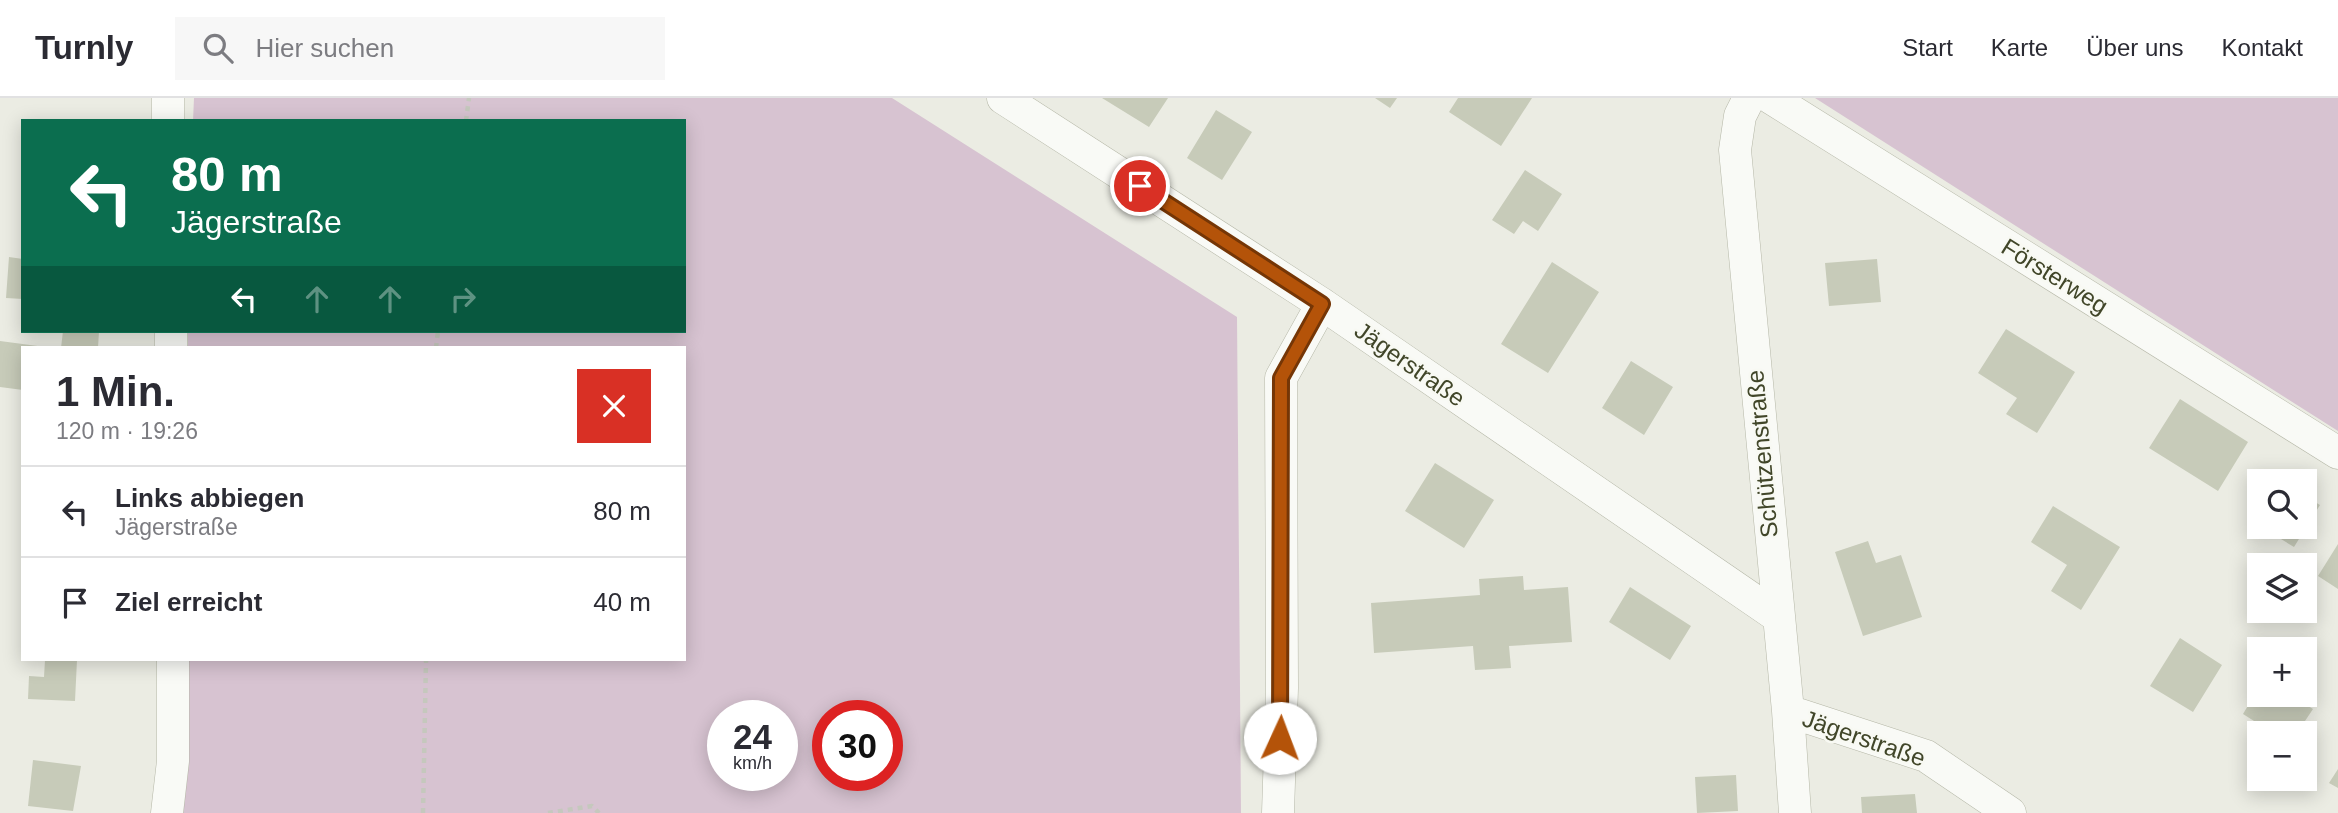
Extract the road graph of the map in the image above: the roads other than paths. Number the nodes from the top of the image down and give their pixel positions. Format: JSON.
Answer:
{"nodes":[{"id":1,"x":168,"y":98,"type":"edge"},
{"id":2,"x":1003,"y":98,"type":"edge"},
{"id":3,"x":1749,"y":98,"type":"edge"},
{"id":4,"x":1771,"y":98,"type":"edge"},
{"id":5,"x":168,"y":119,"type":"edge"},
{"id":6,"x":1322,"y":304,"type":"junction"},
{"id":7,"x":2338,"y":453,"type":"edge"},
{"id":8,"x":1777,"y":616,"type":"junction"},
{"id":9,"x":173,"y":661,"type":"edge"},
{"id":10,"x":1788,"y":711,"type":"junction"},
{"id":11,"x":167,"y":813,"type":"edge"},
{"id":12,"x":1278,"y":813,"type":"edge"},
{"id":13,"x":1794,"y":813,"type":"edge"},
{"id":14,"x":2010,"y":813,"type":"edge"}],
"edges":[{"from":1,"to":5,"type":"street"},
{"from":2,"to":6,"type":"street","name":"Jägerstraße"},
{"from":3,"to":8,"type":"street","name":"Schützenstraße"},
{"from":4,"to":7,"type":"street","name":"Försterweg"},
{"from":6,"to":8,"type":"street","name":"Jägerstraße"},
{"from":6,"to":12,"type":"street"},
{"from":8,"to":10,"type":"street","name":"Schützenstraße"},
{"from":9,"to":11,"type":"street"},
{"from":10,"to":13,"type":"street","name":"Schützenstraße"},
{"from":10,"to":14,"type":"street","name":"Jägerstraße"}]}
